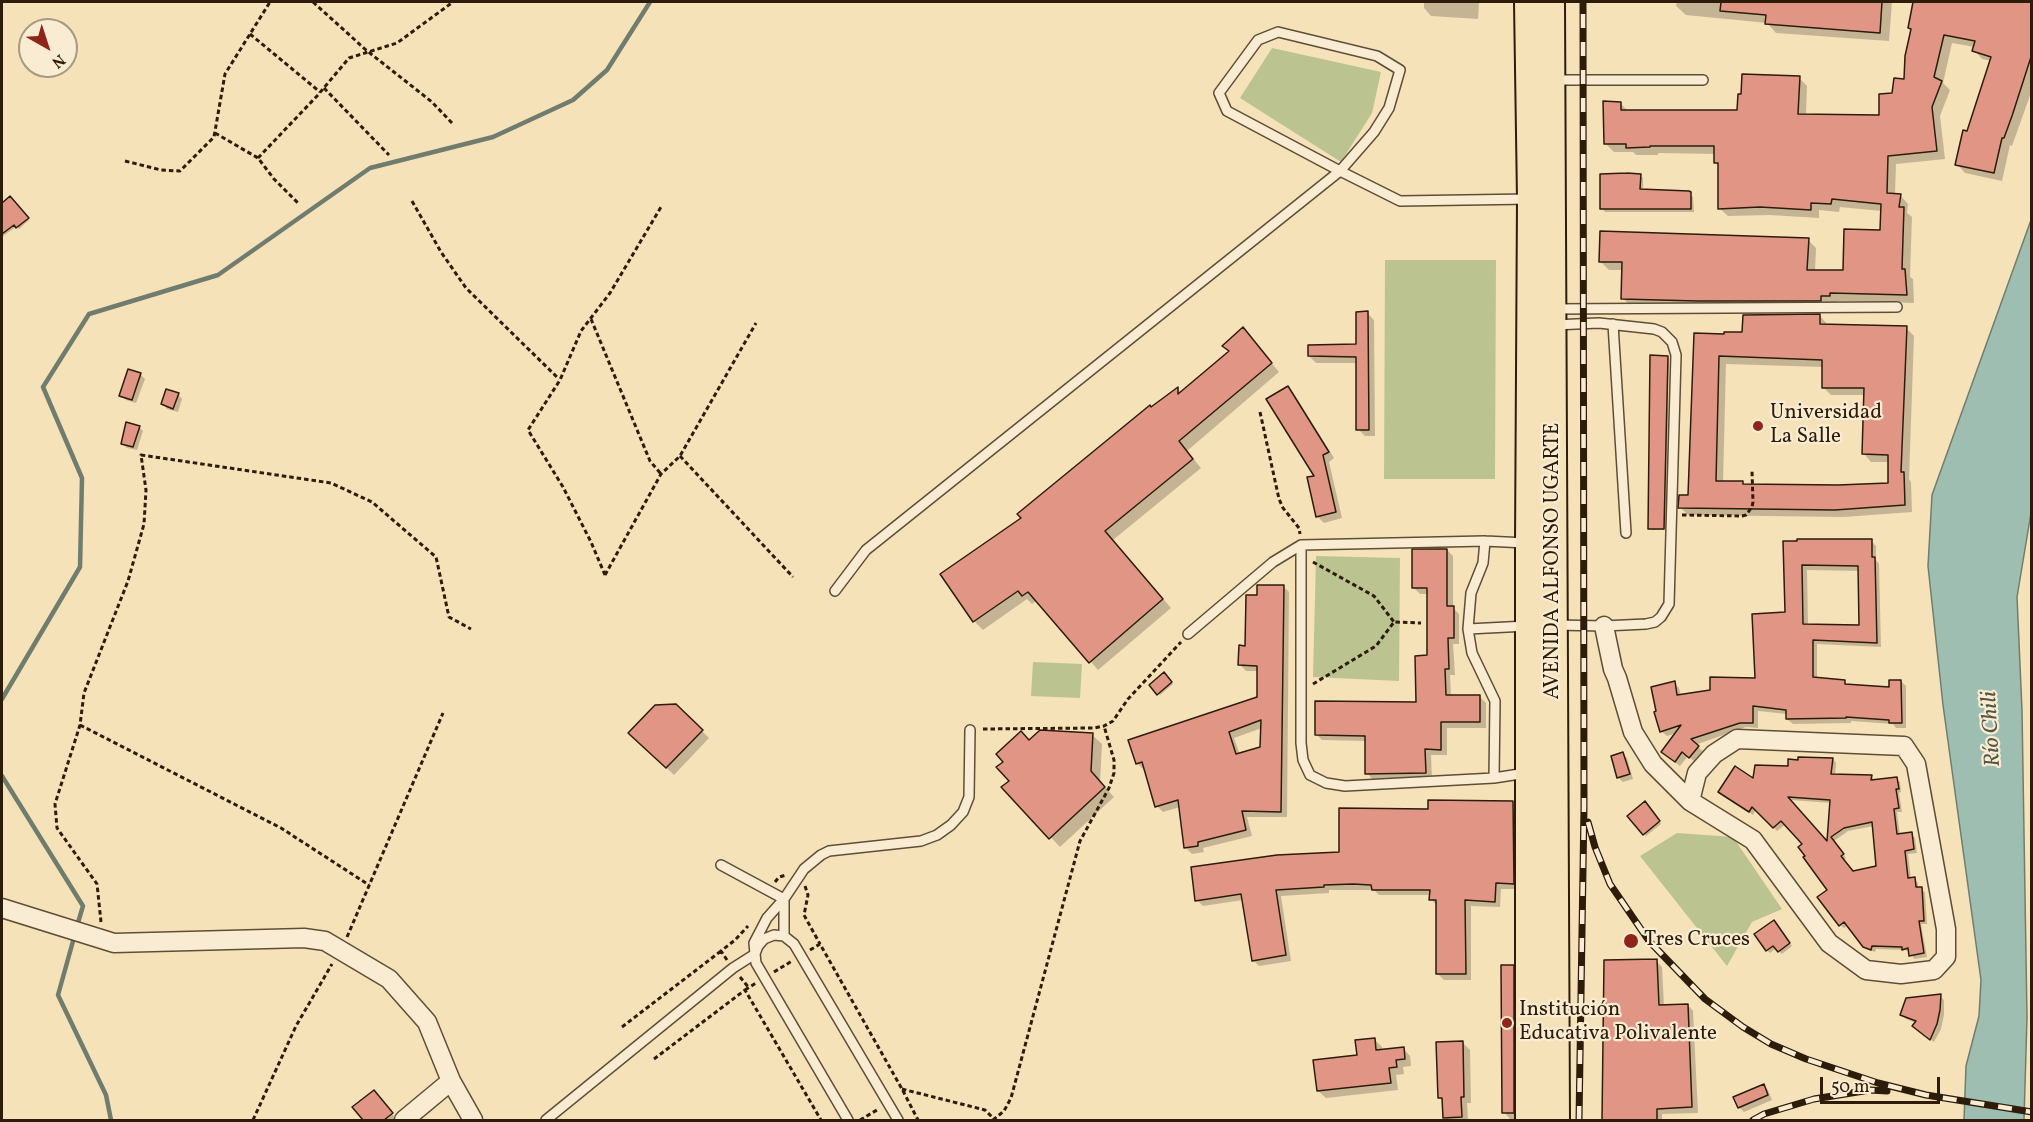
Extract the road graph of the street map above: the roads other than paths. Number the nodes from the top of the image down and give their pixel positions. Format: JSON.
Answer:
{"nodes":[{"id":1,"x":1529,"y":2,"type":"edge"},
{"id":2,"x":1550,"y":2,"type":"edge"},
{"id":3,"x":1540,"y":80,"type":"junction"},
{"id":4,"x":1703,"y":80,"type":"dead end"},
{"id":5,"x":1340,"y":171,"type":"junction"},
{"id":6,"x":1541,"y":199,"type":"junction"},
{"id":7,"x":1897,"y":307,"type":"dead end"},
{"id":8,"x":1542,"y":318,"type":"junction"},
{"id":9,"x":1613,"y":324,"type":"junction"},
{"id":10,"x":1626,"y":533,"type":"dead end"},
{"id":11,"x":1485,"y":541,"type":"junction"},
{"id":12,"x":1542,"y":543,"type":"junction"},
{"id":13,"x":1301,"y":544,"type":"junction"},
{"id":14,"x":835,"y":591,"type":"dead end"},
{"id":15,"x":1542,"y":625,"type":"junction"},
{"id":16,"x":1604,"y":626,"type":"junction"},
{"id":17,"x":1468,"y":629,"type":"junction"},
{"id":18,"x":1188,"y":634,"type":"road end"},
{"id":19,"x":970,"y":730,"type":"road end"},
{"id":20,"x":1542,"y":772,"type":"junction"},
{"id":21,"x":1494,"y":778,"type":"junction"},
{"id":22,"x":1690,"y":801,"type":"junction"},
{"id":23,"x":721,"y":865,"type":"dead end"},
{"id":24,"x":784,"y":899,"type":"junction"},
{"id":25,"x":2,"y":908,"type":"edge"},
{"id":26,"x":784,"y":936,"type":"junction"},
{"id":27,"x":755,"y":954,"type":"junction"},
{"id":28,"x":451,"y":1081,"type":"junction"},
{"id":29,"x":404,"y":1120,"type":"edge"},
{"id":30,"x":473,"y":1120,"type":"edge"},
{"id":31,"x":546,"y":1120,"type":"edge"},
{"id":32,"x":848,"y":1120,"type":"edge"},
{"id":33,"x":898,"y":1120,"type":"edge"},
{"id":34,"x":1530,"y":1120,"type":"edge"},
{"id":35,"x":1555,"y":1120,"type":"edge"}],
"edges":[{"from":1,"to":3,"type":"main road","name":"AVENIDA ALFONSO UGARTE"},
{"from":2,"to":3,"type":"main road","name":"AVENIDA ALFONSO UGARTE"},
{"from":3,"to":4,"type":"lane"},
{"from":3,"to":6,"type":"main road","name":"AVENIDA ALFONSO UGARTE"},
{"from":5,"to":5,"type":"lane"},
{"from":5,"to":6,"type":"lane"},
{"from":5,"to":14,"type":"lane"},
{"from":6,"to":8,"type":"main road","name":"AVENIDA ALFONSO UGARTE"},
{"from":7,"to":8,"type":"lane"},
{"from":8,"to":9,"type":"lane"},
{"from":8,"to":12,"type":"main road","name":"AVENIDA ALFONSO UGARTE"},
{"from":9,"to":10,"type":"lane"},
{"from":9,"to":16,"type":"lane"},
{"from":11,"to":12,"type":"lane"},
{"from":11,"to":13,"type":"lane"},
{"from":11,"to":17,"type":"lane"},
{"from":12,"to":15,"type":"main road","name":"AVENIDA ALFONSO UGARTE"},
{"from":13,"to":18,"type":"lane"},
{"from":13,"to":21,"type":"lane"},
{"from":15,"to":16,"type":"lane"},
{"from":15,"to":17,"type":"lane"},
{"from":15,"to":20,"type":"main road","name":"AVENIDA ALFONSO UGARTE"},
{"from":16,"to":22,"type":"street"},
{"from":17,"to":21,"type":"lane"},
{"from":19,"to":24,"type":"lane"},
{"from":20,"to":21,"type":"lane"},
{"from":20,"to":34,"type":"main road","name":"AVENIDA ALFONSO UGARTE"},
{"from":20,"to":35,"type":"main road","name":"AVENIDA ALFONSO UGARTE"},
{"from":22,"to":22,"type":"street"},
{"from":23,"to":24,"type":"lane"},
{"from":24,"to":26,"type":"lane"},
{"from":24,"to":27,"type":"lane"},
{"from":25,"to":28,"type":"street"},
{"from":26,"to":27,"type":"lane"},
{"from":26,"to":33,"type":"lane"},
{"from":27,"to":31,"type":"lane"},
{"from":27,"to":32,"type":"lane"},
{"from":28,"to":29,"type":"street"},
{"from":28,"to":30,"type":"street"}]}
